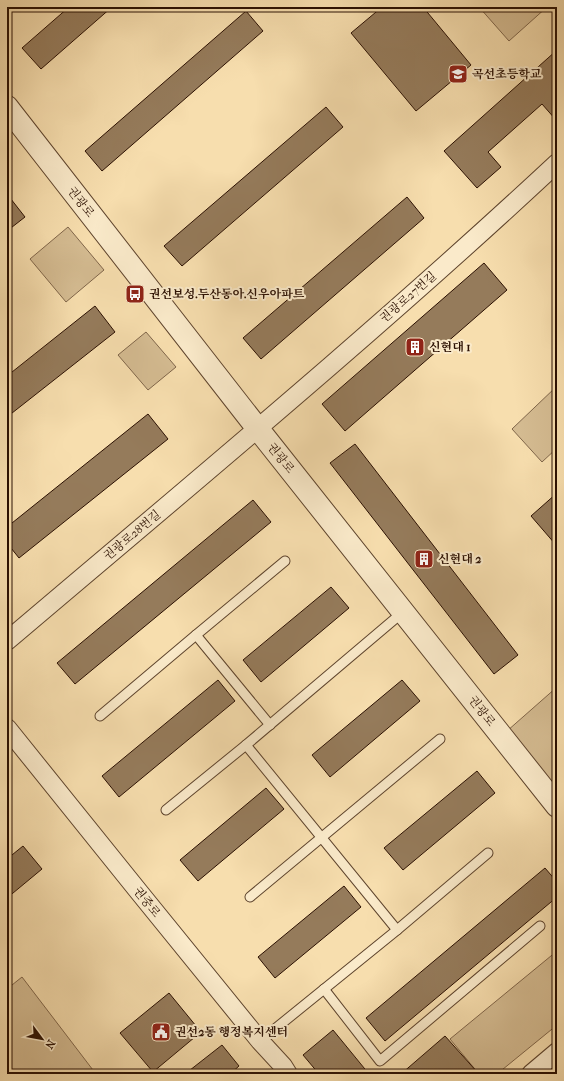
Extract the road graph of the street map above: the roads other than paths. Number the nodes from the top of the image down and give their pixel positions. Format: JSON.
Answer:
{"nodes":[{"id":1,"x":7,"y":107,"type":"edge"},
{"id":2,"x":557,"y":163,"type":"edge"},
{"id":3,"x":258,"y":429,"type":"junction"},
{"id":4,"x":285,"y":561,"type":"dead end"},
{"id":5,"x":403,"y":612,"type":"junction"},
{"id":6,"x":196,"y":635,"type":"junction"},
{"id":7,"x":7,"y":642,"type":"edge"},
{"id":8,"x":100,"y":716,"type":"dead end"},
{"id":9,"x":270,"y":725,"type":"junction"},
{"id":10,"x":7,"y":728,"type":"edge"},
{"id":11,"x":440,"y":739,"type":"dead end"},
{"id":12,"x":246,"y":745,"type":"junction"},
{"id":13,"x":557,"y":806,"type":"edge"},
{"id":14,"x":166,"y":810,"type":"dead end"},
{"id":15,"x":322,"y":838,"type":"junction"},
{"id":16,"x":488,"y":853,"type":"dead end"},
{"id":17,"x":250,"y":897,"type":"dead end"},
{"id":18,"x":540,"y":926,"type":"dead end"},
{"id":19,"x":397,"y":930,"type":"junction"},
{"id":20,"x":324,"y":989,"type":"junction"},
{"id":21,"x":260,"y":1041,"type":"junction"},
{"id":22,"x":557,"y":1052,"type":"edge"},
{"id":23,"x":288,"y":1074,"type":"edge"},
{"id":24,"x":531,"y":1074,"type":"edge"}],
"edges":[{"from":1,"to":3,"type":"street","name":"권광로"},
{"from":2,"to":3,"type":"street","name":"권광로27번길"},
{"from":3,"to":5,"type":"street","name":"권광로"},
{"from":3,"to":7,"type":"street","name":"권광로28번길"},
{"from":4,"to":6,"type":"lane"},
{"from":5,"to":9,"type":"lane"},
{"from":5,"to":13,"type":"street","name":"권광로"},
{"from":6,"to":8,"type":"lane"},
{"from":6,"to":9,"type":"lane"},
{"from":9,"to":12,"type":"lane"},
{"from":10,"to":21,"type":"street","name":"권중로"},
{"from":11,"to":15,"type":"lane"},
{"from":12,"to":14,"type":"lane"},
{"from":12,"to":15,"type":"lane"},
{"from":15,"to":17,"type":"lane"},
{"from":15,"to":19,"type":"lane"},
{"from":16,"to":19,"type":"lane"},
{"from":18,"to":20,"type":"lane"},
{"from":19,"to":20,"type":"lane"},
{"from":20,"to":21,"type":"lane"},
{"from":21,"to":23,"type":"street","name":"권중로"},
{"from":22,"to":24,"type":"street"}]}
